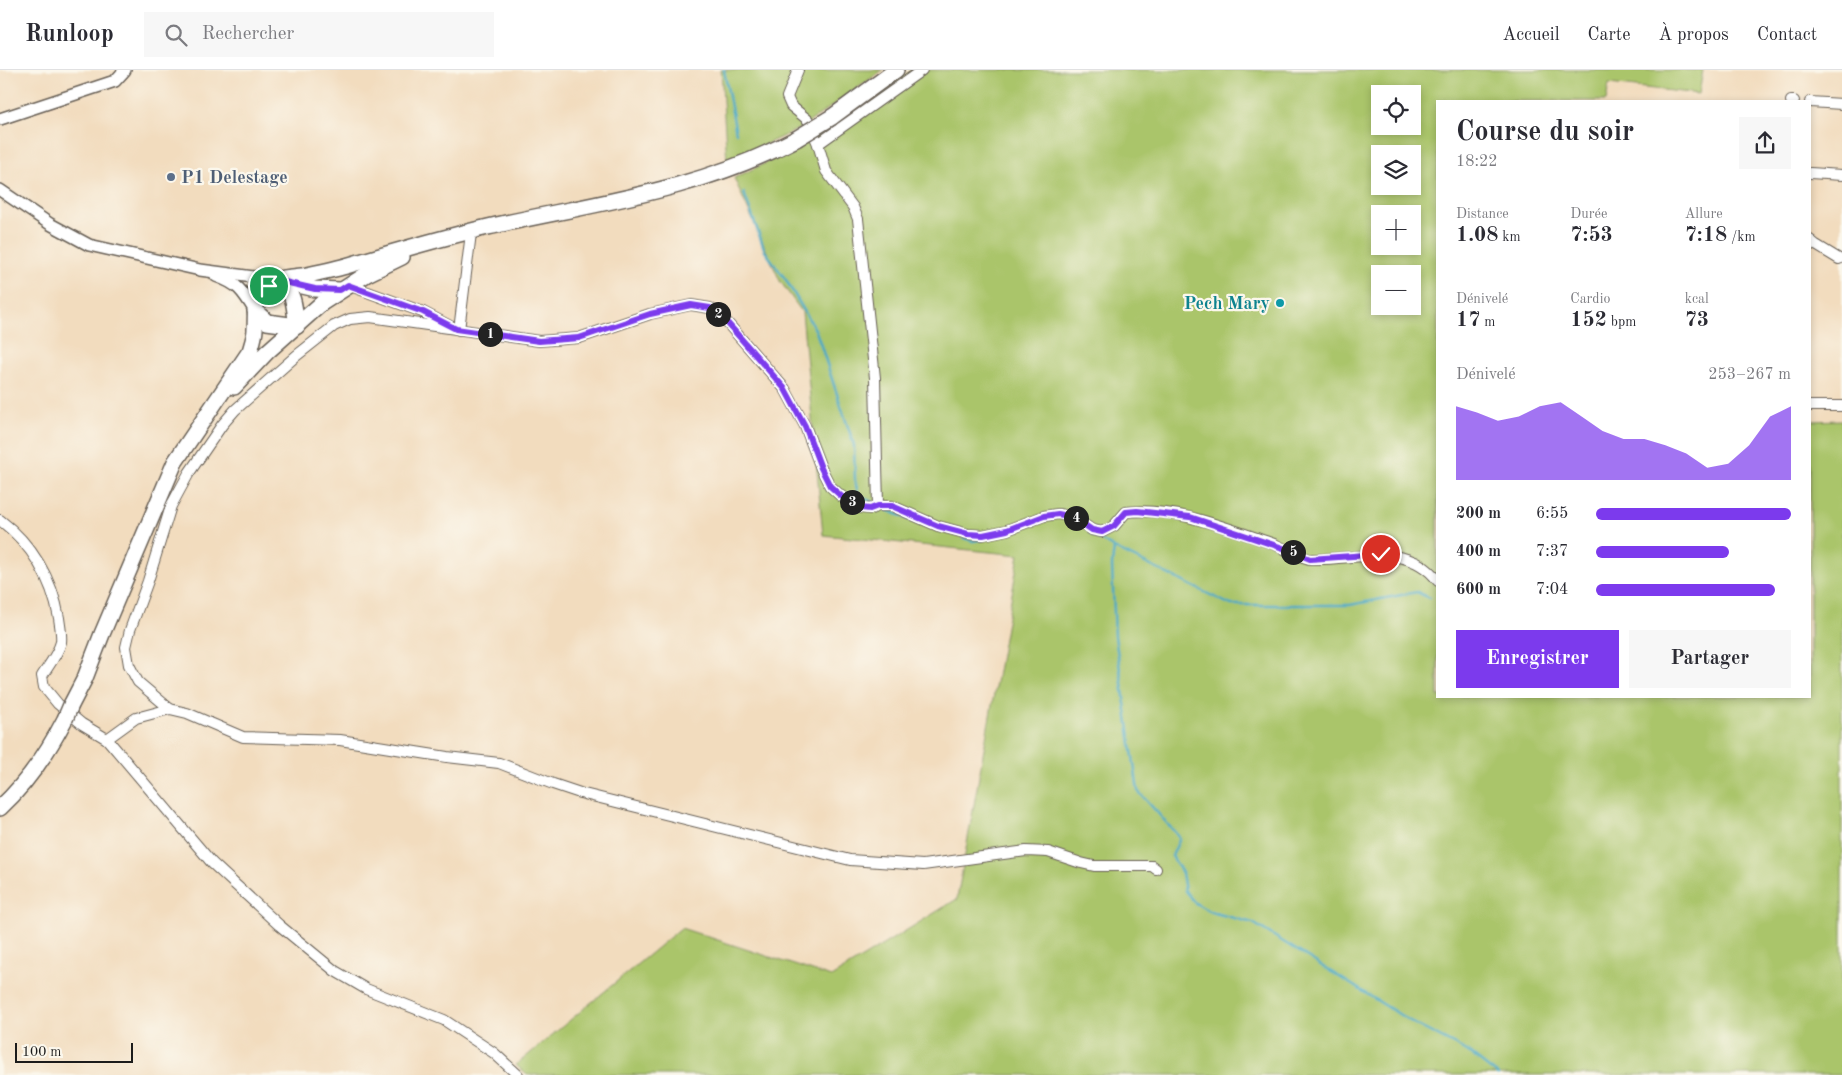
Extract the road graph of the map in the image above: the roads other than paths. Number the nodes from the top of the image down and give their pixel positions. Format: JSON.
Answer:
{"nodes":[{"id":1,"x":124,"y":70,"type":"edge"},
{"id":2,"x":798,"y":70,"type":"edge"},
{"id":3,"x":922,"y":70,"type":"edge"},
{"id":4,"x":902,"y":73,"type":"edge"},
{"id":5,"x":1811,"y":102,"type":"edge"},
{"id":6,"x":1842,"y":104,"type":"edge"},
{"id":7,"x":1,"y":120,"type":"edge"},
{"id":8,"x":818,"y":144,"type":"junction"},
{"id":9,"x":1811,"y":173,"type":"edge"},
{"id":10,"x":1842,"y":175,"type":"edge"},
{"id":11,"x":0,"y":190,"type":"edge"},
{"id":12,"x":487,"y":228,"type":"junction"},
{"id":13,"x":471,"y":233,"type":"junction"},
{"id":14,"x":1811,"y":241,"type":"edge"},
{"id":15,"x":1839,"y":259,"type":"dead end"},
{"id":16,"x":200,"y":270,"type":"junction"},
{"id":17,"x":276,"y":280,"type":"junction"},
{"id":18,"x":344,"y":288,"type":"junction"},
{"id":19,"x":255,"y":311,"type":"junction"},
{"id":20,"x":297,"y":326,"type":"junction"},
{"id":21,"x":457,"y":329,"type":"junction"},
{"id":22,"x":1811,"y":406,"type":"edge"},
{"id":23,"x":1842,"y":406,"type":"edge"},
{"id":24,"x":201,"y":423,"type":"junction"},
{"id":25,"x":878,"y":506,"type":"junction"},
{"id":26,"x":0,"y":520,"type":"edge"},
{"id":27,"x":1436,"y":578,"type":"edge"},
{"id":28,"x":170,"y":709,"type":"junction"},
{"id":29,"x":107,"y":738,"type":"junction"},
{"id":30,"x":0,"y":808,"type":"edge"},
{"id":31,"x":1156,"y":869,"type":"dead end"},
{"id":32,"x":518,"y":1075,"type":"edge"}],
"edges":[{"from":1,"to":7,"type":"street"},
{"from":2,"to":8,"type":"street"},
{"from":3,"to":4,"type":"street"},
{"from":4,"to":8,"type":"street"},
{"from":4,"to":12,"type":"main road","bridge":true},
{"from":5,"to":6,"type":"street"},
{"from":8,"to":25,"type":"street"},
{"from":9,"to":10,"type":"street"},
{"from":11,"to":16,"type":"street"},
{"from":12,"to":13,"type":"main road"},
{"from":12,"to":17,"type":"main road"},
{"from":13,"to":18,"type":"main road"},
{"from":13,"to":21,"type":"street"},
{"from":14,"to":15,"type":"street"},
{"from":16,"to":17,"type":"street"},
{"from":16,"to":19,"type":"street"},
{"from":17,"to":18,"type":"main road"},
{"from":17,"to":19,"type":"main road"},
{"from":17,"to":20,"type":"main road"},
{"from":18,"to":20,"type":"main road"},
{"from":18,"to":21,"type":"street"},
{"from":19,"to":20,"type":"main road"},
{"from":19,"to":24,"type":"main road"},
{"from":20,"to":24,"type":"main road"},
{"from":21,"to":25,"type":"street"},
{"from":21,"to":28,"type":"street"},
{"from":22,"to":23,"type":"street"},
{"from":24,"to":30,"type":"main road","bridge":true},
{"from":25,"to":27,"type":"street"},
{"from":26,"to":29,"type":"street"},
{"from":28,"to":29,"type":"street"},
{"from":28,"to":31,"type":"street"},
{"from":29,"to":32,"type":"street"}]}
